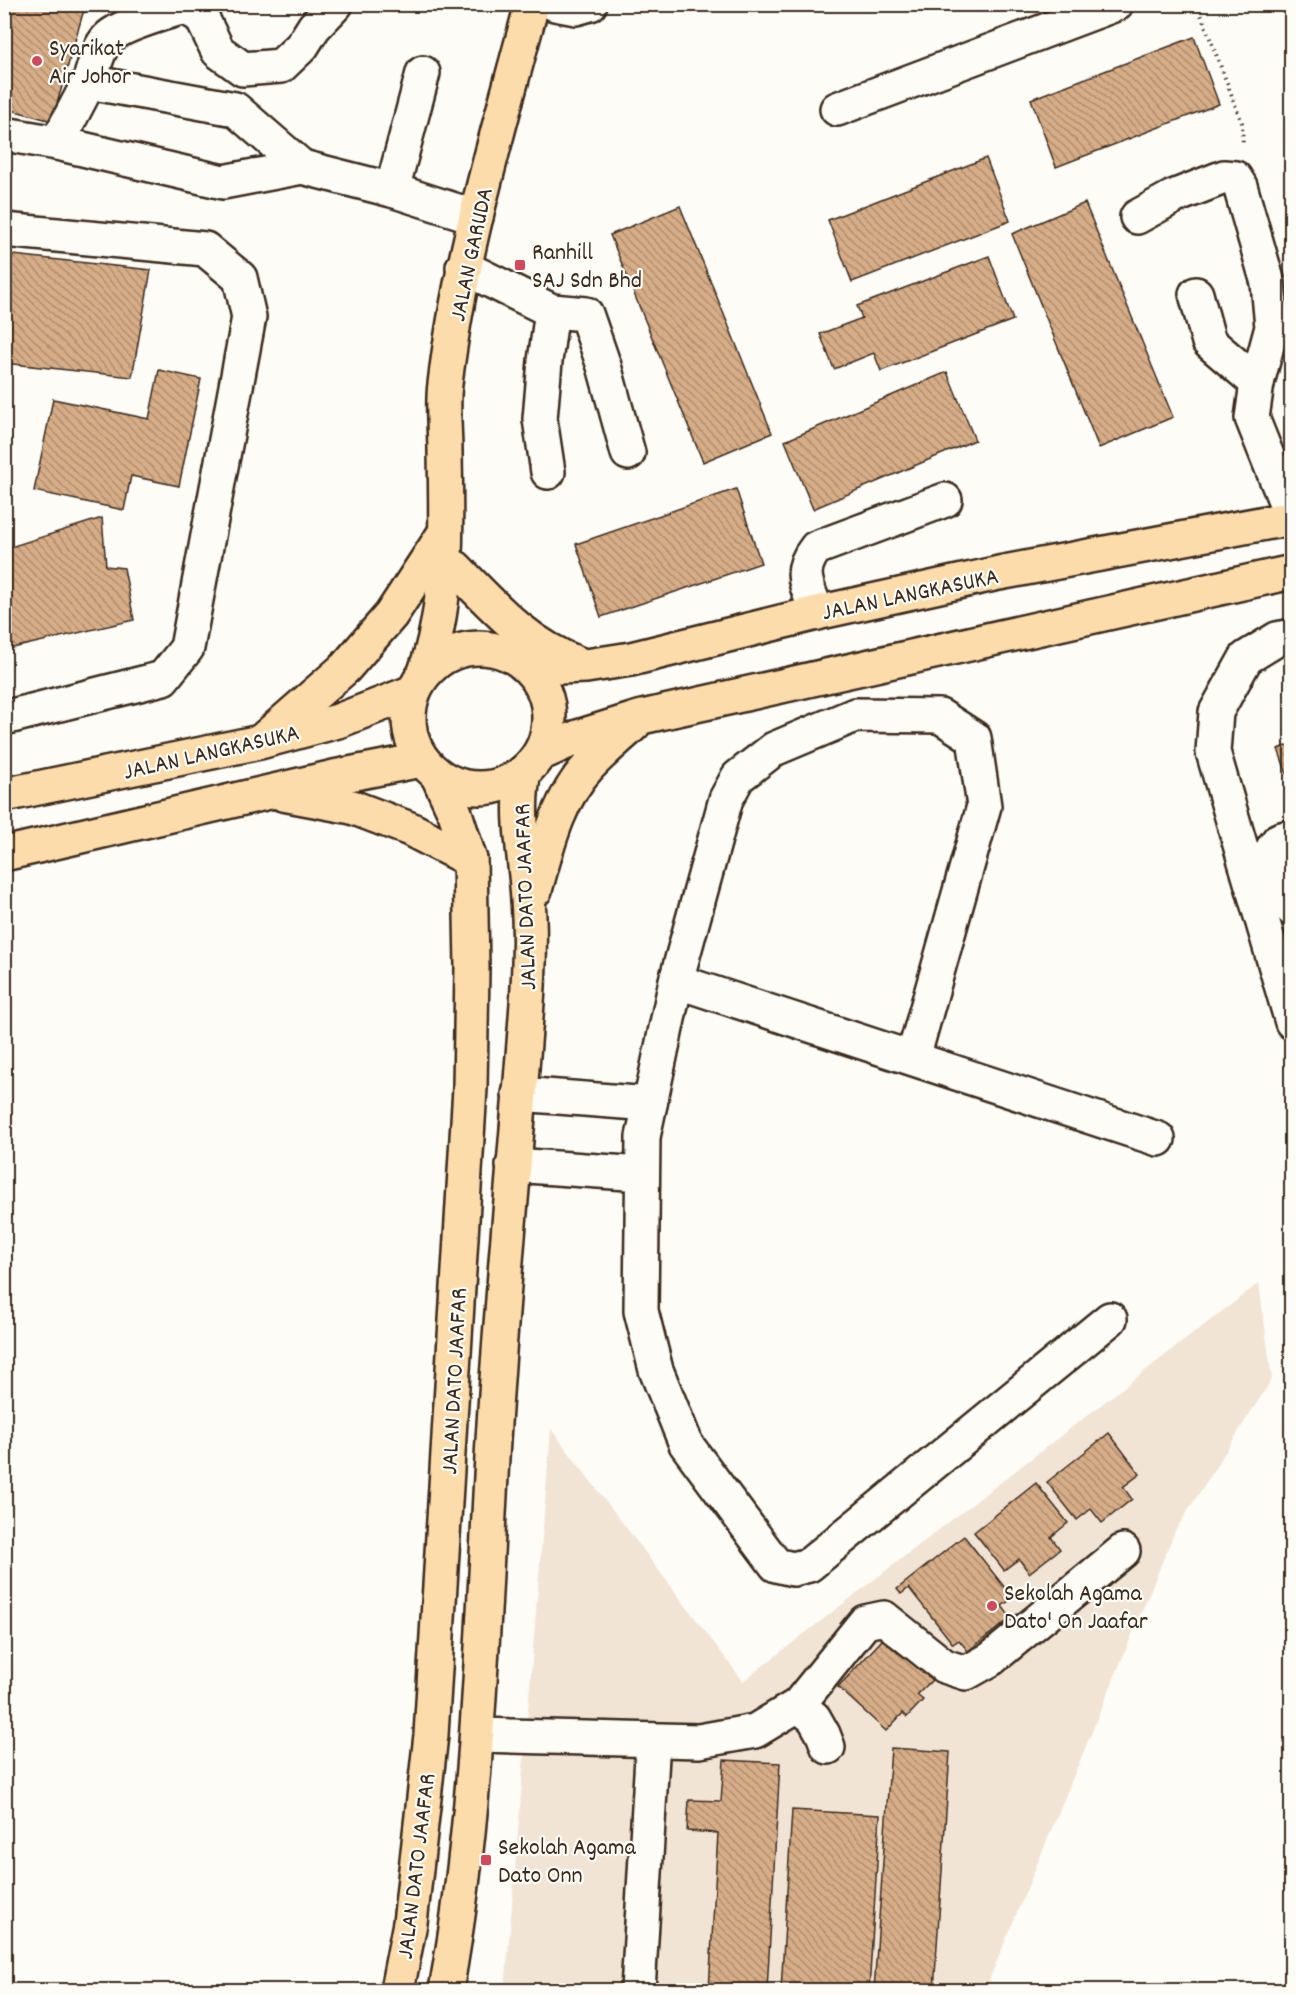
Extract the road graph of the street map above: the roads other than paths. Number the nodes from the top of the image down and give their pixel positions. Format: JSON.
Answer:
{"nodes":[{"id":1,"x":336,"y":4,"type":"edge"},
{"id":2,"x":532,"y":4,"type":"edge"},
{"id":3,"x":555,"y":4,"type":"edge"},
{"id":4,"x":590,"y":4,"type":"edge"},
{"id":5,"x":1116,"y":4,"type":"edge"},
{"id":6,"x":423,"y":73,"type":"dead end"},
{"id":7,"x":89,"y":82,"type":"junction"},
{"id":8,"x":837,"y":109,"type":"dead end"},
{"id":9,"x":4,"y":134,"type":"edge"},
{"id":10,"x":57,"y":143,"type":"junction"},
{"id":11,"x":302,"y":167,"type":"junction"},
{"id":12,"x":392,"y":190,"type":"junction"},
{"id":13,"x":1137,"y":216,"type":"dead end"},
{"id":14,"x":476,"y":218,"type":"junction"},
{"id":15,"x":4,"y":230,"type":"edge"},
{"id":16,"x":463,"y":267,"type":"junction"},
{"id":17,"x":1196,"y":294,"type":"dead end"},
{"id":18,"x":552,"y":311,"type":"junction"},
{"id":19,"x":1257,"y":383,"type":"junction"},
{"id":20,"x":628,"y":453,"type":"dead end"},
{"id":21,"x":548,"y":472,"type":"dead end"},
{"id":22,"x":945,"y":500,"type":"dead end"},
{"id":23,"x":1292,"y":518,"type":"edge"},
{"id":24,"x":445,"y":522,"type":"junction"},
{"id":25,"x":456,"y":568,"type":"junction"},
{"id":26,"x":1292,"y":572,"type":"edge"},
{"id":27,"x":817,"y":613,"type":"junction"},
{"id":28,"x":1292,"y":636,"type":"edge"},
{"id":29,"x":520,"y":661,"type":"junction"},
{"id":30,"x":586,"y":666,"type":"junction"},
{"id":31,"x":419,"y":682,"type":"junction"},
{"id":32,"x":642,"y":717,"type":"junction"},
{"id":33,"x":4,"y":718,"type":"edge"},
{"id":34,"x":260,"y":742,"type":"junction"},
{"id":35,"x":532,"y":763,"type":"junction"},
{"id":36,"x":429,"y":768,"type":"junction"},
{"id":37,"x":272,"y":792,"type":"junction"},
{"id":38,"x":4,"y":795,"type":"edge"},
{"id":39,"x":1292,"y":836,"type":"edge"},
{"id":40,"x":4,"y":854,"type":"edge"},
{"id":41,"x":470,"y":860,"type":"junction"},
{"id":42,"x":1292,"y":909,"type":"edge"},
{"id":43,"x":529,"y":911,"type":"junction"},
{"id":44,"x":676,"y":981,"type":"junction"},
{"id":45,"x":1292,"y":1023,"type":"edge"},
{"id":46,"x":913,"y":1058,"type":"junction"},
{"id":47,"x":519,"y":1094,"type":"junction"},
{"id":48,"x":650,"y":1104,"type":"junction"},
{"id":49,"x":1158,"y":1138,"type":"dead end"},
{"id":50,"x":513,"y":1165,"type":"junction"},
{"id":51,"x":642,"y":1174,"type":"junction"},
{"id":52,"x":1110,"y":1319,"type":"dead end"},
{"id":53,"x":1123,"y":1551,"type":"dead end"},
{"id":54,"x":798,"y":1705,"type":"junction"},
{"id":55,"x":477,"y":1736,"type":"junction"},
{"id":56,"x":653,"y":1740,"type":"junction"},
{"id":57,"x":828,"y":1747,"type":"dead end"},
{"id":58,"x":397,"y":1990,"type":"edge"},
{"id":59,"x":446,"y":1990,"type":"edge"},
{"id":60,"x":638,"y":1990,"type":"edge"}],
"edges":[{"from":1,"to":7,"type":"street"},
{"from":2,"to":14,"type":"main road","name":"JALAN GARUDA"},
{"from":3,"to":4,"type":"street"},
{"from":5,"to":8,"type":"street"},
{"from":6,"to":12,"type":"street"},
{"from":7,"to":10,"type":"street"},
{"from":7,"to":11,"type":"street"},
{"from":9,"to":10,"type":"street"},
{"from":10,"to":11,"type":"street"},
{"from":11,"to":12,"type":"street"},
{"from":12,"to":14,"type":"street"},
{"from":13,"to":19,"type":"street"},
{"from":14,"to":16,"type":"main road","name":"JALAN GARUDA"},
{"from":15,"to":33,"type":"street"},
{"from":16,"to":18,"type":"street"},
{"from":16,"to":24,"type":"main road","name":"JALAN GARUDA"},
{"from":17,"to":19,"type":"street"},
{"from":18,"to":20,"type":"street"},
{"from":18,"to":21,"type":"street"},
{"from":19,"to":23,"type":"street"},
{"from":22,"to":27,"type":"street"},
{"from":23,"to":27,"type":"main road","name":"JALAN LANGKASUKA"},
{"from":24,"to":25,"type":"main road","name":"JALAN GARUDA"},
{"from":24,"to":31,"type":"main road","name":"JALAN GARUDA"},
{"from":24,"to":34,"type":"main road"},
{"from":25,"to":29,"type":"main road","name":"JALAN GARUDA"},
{"from":25,"to":30,"type":"main road"},
{"from":26,"to":32,"type":"main road"},
{"from":27,"to":30,"type":"main road","name":"JALAN LANGKASUKA"},
{"from":28,"to":45,"type":"street"},
{"from":29,"to":30,"type":"main road","name":"JALAN LANGKASUKA"},
{"from":29,"to":31,"type":"main road"},
{"from":29,"to":35,"type":"main road"},
{"from":31,"to":34,"type":"main road","name":"JALAN LANGKASUKA"},
{"from":31,"to":36,"type":"main road"},
{"from":32,"to":35,"type":"main road"},
{"from":32,"to":43,"type":"main road"},
{"from":34,"to":38,"type":"main road","name":"JALAN LANGKASUKA"},
{"from":35,"to":36,"type":"main road"},
{"from":35,"to":43,"type":"main road","name":"JALAN DATO JAAFAR"},
{"from":36,"to":37,"type":"main road"},
{"from":36,"to":41,"type":"main road","name":"JALAN DATO JAAFAR"},
{"from":37,"to":40,"type":"main road"},
{"from":37,"to":41,"type":"main road"},
{"from":39,"to":42,"type":"street"},
{"from":41,"to":58,"type":"main road","name":"JALAN DATO JAAFAR"},
{"from":43,"to":47,"type":"main road","name":"JALAN DATO JAAFAR"},
{"from":44,"to":46,"type":"street"},
{"from":44,"to":46,"type":"street"},
{"from":44,"to":48,"type":"street"},
{"from":46,"to":49,"type":"street"},
{"from":47,"to":48,"type":"street"},
{"from":47,"to":50,"type":"main road","name":"JALAN DATO JAAFAR"},
{"from":48,"to":51,"type":"street"},
{"from":50,"to":51,"type":"street"},
{"from":50,"to":55,"type":"main road","name":"JALAN DATO JAAFAR"},
{"from":51,"to":52,"type":"street"},
{"from":53,"to":54,"type":"street"},
{"from":54,"to":56,"type":"street"},
{"from":54,"to":57,"type":"street"},
{"from":55,"to":56,"type":"street"},
{"from":55,"to":59,"type":"main road","name":"JALAN DATO JAAFAR"},
{"from":56,"to":60,"type":"street"}]}
